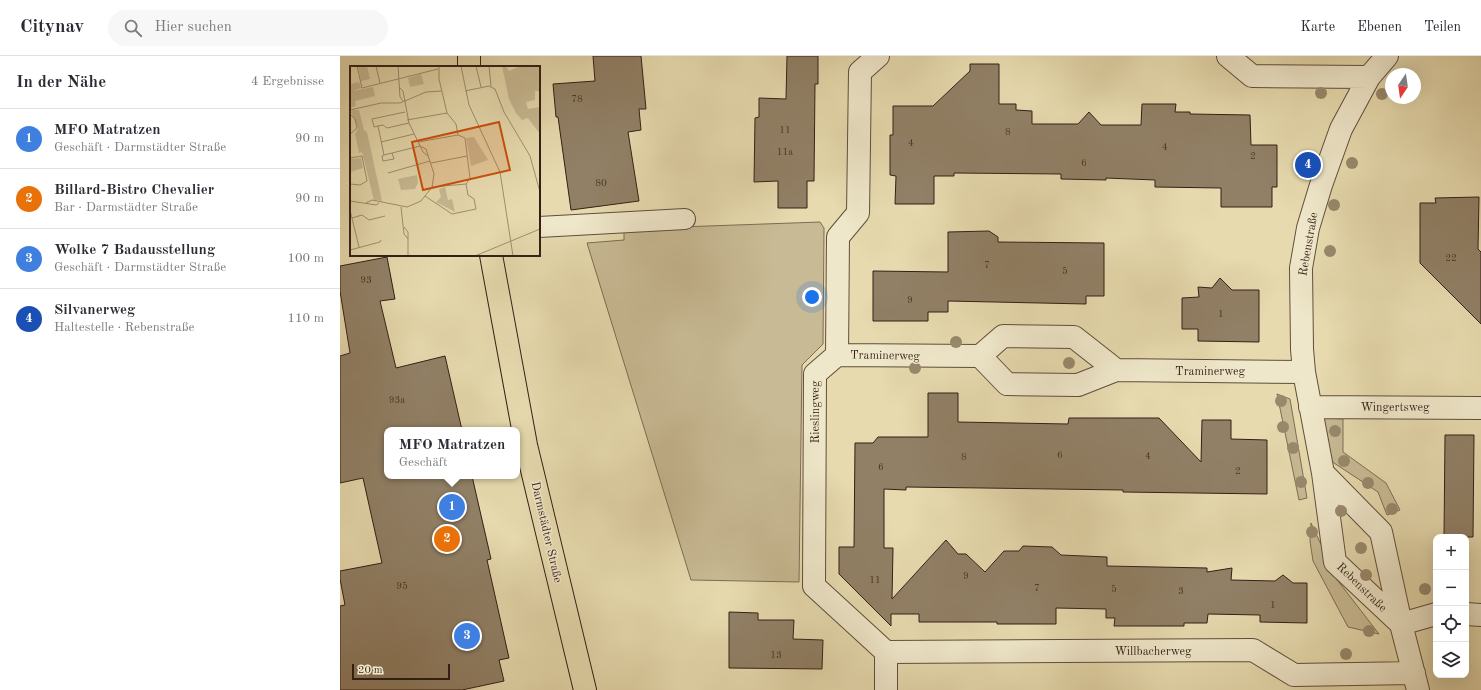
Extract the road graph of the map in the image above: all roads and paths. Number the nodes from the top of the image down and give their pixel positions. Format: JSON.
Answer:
{"nodes":[{"id":1,"x":878,"y":56,"type":"edge"},
{"id":2,"x":1228,"y":56,"type":"edge"},
{"id":3,"x":1387,"y":56,"type":"edge"},
{"id":4,"x":1369,"y":77,"type":"junction"},
{"id":5,"x":685,"y":219,"type":"dead end"},
{"id":6,"x":540,"y":227,"type":"edge"},
{"id":7,"x":491,"y":256,"type":"edge"},
{"id":8,"x":837,"y":355,"type":"junction"},
{"id":9,"x":980,"y":356,"type":"junction"},
{"id":10,"x":1116,"y":370,"type":"junction"},
{"id":11,"x":1304,"y":372,"type":"junction"},
{"id":12,"x":1310,"y":407,"type":"junction"},
{"id":13,"x":1481,"y":408,"type":"edge"},
{"id":14,"x":1323,"y":473,"type":"junction"},
{"id":15,"x":1469,"y":614,"type":"edge"},
{"id":16,"x":1433,"y":615,"type":"edge"},
{"id":17,"x":1481,"y":615,"type":"edge"},
{"id":18,"x":1401,"y":624,"type":"junction"},
{"id":19,"x":886,"y":652,"type":"junction"},
{"id":20,"x":1416,"y":681,"type":"edge"},
{"id":21,"x":585,"y":690,"type":"edge"},
{"id":22,"x":886,"y":690,"type":"edge"}],
"edges":[{"from":1,"to":8,"type":"street"},
{"from":2,"to":4,"type":"street"},
{"from":3,"to":4,"type":"street","name":"Rebenstraße"},
{"from":4,"to":11,"type":"street","name":"Rebenstraße"},
{"from":5,"to":6,"type":"lane"},
{"from":7,"to":21,"type":"main road","name":"Darmstädter Straße"},
{"from":8,"to":9,"type":"street","name":"Traminerweg"},
{"from":8,"to":19,"type":"street","name":"Rieslingweg"},
{"from":9,"to":10,"type":"street","name":"Traminerweg"},
{"from":9,"to":10,"type":"street"},
{"from":10,"to":11,"type":"street","name":"Traminerweg"},
{"from":11,"to":12,"type":"street","name":"Rebenstraße"},
{"from":12,"to":13,"type":"street","name":"Wingertsweg"},
{"from":12,"to":14,"type":"street","name":"Rebenstraße"},
{"from":14,"to":18,"type":"street","name":"Rebenstraße"},
{"from":14,"to":18,"type":"street","name":"Rebenstraße"},
{"from":15,"to":17,"type":"street"},
{"from":16,"to":18,"type":"street"},
{"from":18,"to":20,"type":"street","name":"Rebenstraße"},
{"from":19,"to":20,"type":"street","name":"Willbacherweg"},
{"from":19,"to":22,"type":"street"}]}
